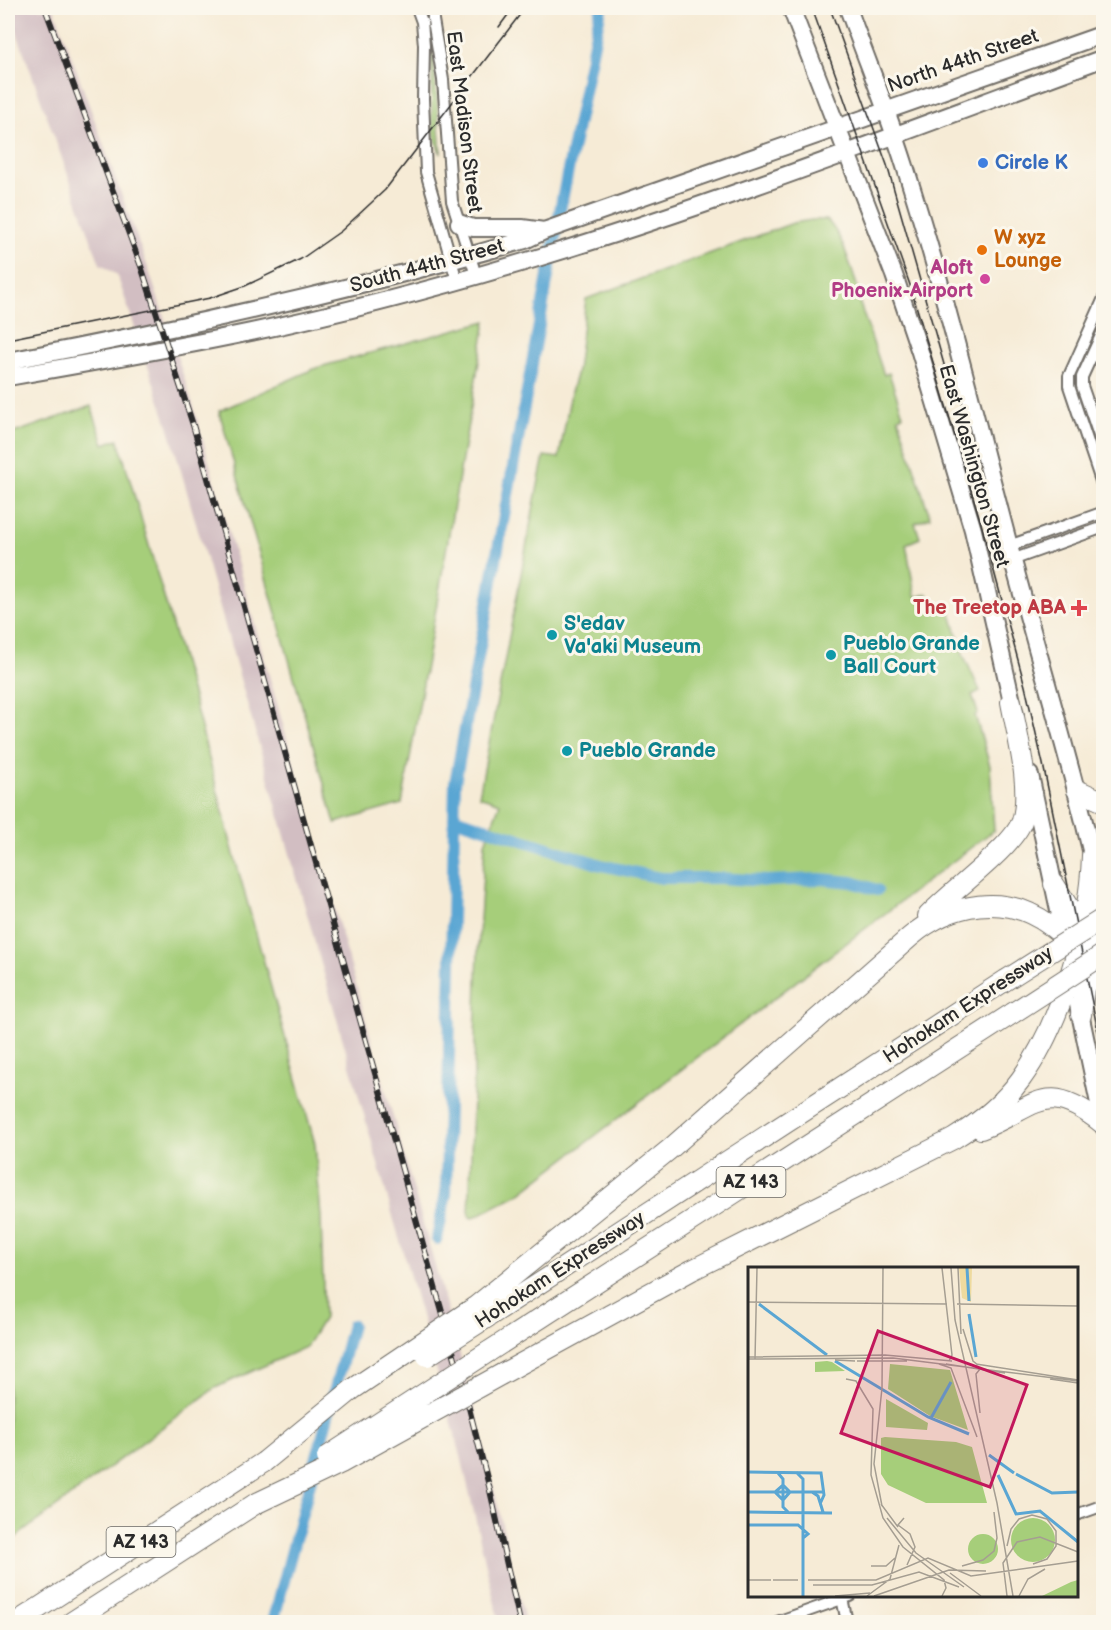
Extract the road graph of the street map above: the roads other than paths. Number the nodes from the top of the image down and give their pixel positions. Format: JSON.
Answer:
{"nodes":[{"id":1,"x":417,"y":8,"type":"edge"},
{"id":2,"x":433,"y":8,"type":"edge"},
{"id":3,"x":791,"y":8,"type":"edge"},
{"id":4,"x":848,"y":8,"type":"edge"},
{"id":5,"x":1104,"y":34,"type":"edge"},
{"id":6,"x":1104,"y":58,"type":"edge"},
{"id":7,"x":885,"y":111,"type":"junction"},
{"id":8,"x":837,"y":129,"type":"junction"},
{"id":9,"x":894,"y":134,"type":"junction"},
{"id":10,"x":846,"y":152,"type":"junction"},
{"id":11,"x":459,"y":223,"type":"junction"},
{"id":12,"x":544,"y":231,"type":"junction"},
{"id":13,"x":470,"y":256,"type":"junction"},
{"id":14,"x":451,"y":262,"type":"junction"},
{"id":15,"x":476,"y":275,"type":"junction"},
{"id":16,"x":457,"y":281,"type":"junction"},
{"id":17,"x":1104,"y":298,"type":"edge"},
{"id":18,"x":1104,"y":329,"type":"edge"},
{"id":19,"x":8,"y":361,"type":"edge"},
{"id":20,"x":8,"y":377,"type":"edge"},
{"id":21,"x":1104,"y":450,"type":"edge"},
{"id":22,"x":1104,"y":490,"type":"edge"},
{"id":23,"x":1104,"y":512,"type":"edge"},
{"id":24,"x":1104,"y":527,"type":"edge"},
{"id":25,"x":1010,"y":553,"type":"junction"},
{"id":26,"x":1011,"y":702,"type":"junction"},
{"id":27,"x":1077,"y":790,"type":"junction"},
{"id":28,"x":1104,"y":802,"type":"edge"},
{"id":29,"x":1092,"y":855,"type":"junction"},
{"id":30,"x":1054,"y":884,"type":"joint"},
{"id":31,"x":1104,"y":909,"type":"edge"},
{"id":32,"x":1104,"y":918,"type":"edge"},
{"id":33,"x":910,"y":937,"type":"junction"},
{"id":34,"x":1085,"y":951,"type":"edge"},
{"id":35,"x":1104,"y":986,"type":"edge"},
{"id":36,"x":1081,"y":1015,"type":"joint"},
{"id":37,"x":1103,"y":1125,"type":"edge"},
{"id":38,"x":953,"y":1139,"type":"junction"},
{"id":39,"x":479,"y":1313,"type":"junction"},
{"id":40,"x":255,"y":1504,"type":"junction"},
{"id":41,"x":1104,"y":1505,"type":"edge"},
{"id":42,"x":1078,"y":1515,"type":"edge"},
{"id":43,"x":846,"y":1597,"type":"edge"},
{"id":44,"x":17,"y":1623,"type":"edge"},
{"id":45,"x":72,"y":1623,"type":"edge"},
{"id":46,"x":777,"y":1623,"type":"edge"},
{"id":47,"x":847,"y":1623,"type":"edge"}],
"edges":[{"from":1,"to":14,"type":"street","name":"East Madison Street"},
{"from":2,"to":11,"type":"street","name":"East Madison Street"},
{"from":3,"to":8,"type":"main road","name":"East Washington Street"},
{"from":4,"to":7,"type":"main road","name":"East Washington Street"},
{"from":5,"to":7,"type":"main road","name":"North 44th Street"},
{"from":6,"to":9,"type":"main road"},
{"from":7,"to":8,"type":"main road","name":"North 44th Street"},
{"from":7,"to":9,"type":"main road","name":"East Washington Street"},
{"from":8,"to":10,"type":"main road","name":"East Washington Street"},
{"from":8,"to":12,"type":"main road","name":"South 44th Street"},
{"from":9,"to":10,"type":"main road"},
{"from":9,"to":25,"type":"main road","name":"East Washington Street"},
{"from":10,"to":15,"type":"main road","name":"South 44th Street"},
{"from":10,"to":26,"type":"main road","name":"East Washington Street"},
{"from":11,"to":12,"type":"main road"},
{"from":11,"to":13,"type":"street","name":"East Madison Street"},
{"from":12,"to":13,"type":"main road","name":"South 44th Street"},
{"from":13,"to":14,"type":"main road","name":"South 44th Street"},
{"from":13,"to":15,"type":"street","name":"East Madison Street"},
{"from":14,"to":16,"type":"street","name":"East Madison Street"},
{"from":14,"to":19,"type":"main road","name":"South 44th Street"},
{"from":15,"to":16,"type":"main road","name":"South 44th Street"},
{"from":16,"to":20,"type":"main road","name":"South 44th Street"},
{"from":17,"to":22,"type":"street"},
{"from":18,"to":21,"type":"street"},
{"from":23,"to":25,"type":"street"},
{"from":24,"to":25,"type":"street"},
{"from":25,"to":27,"type":"main road","name":"East Washington Street"},
{"from":26,"to":30,"type":"main road","name":"East Washington Street"},
{"from":26,"to":33,"type":"highway"},
{"from":27,"to":28,"type":"highway"},
{"from":27,"to":29,"type":"main road","name":"East Washington Street"},
{"from":29,"to":31,"type":"main road","name":"East Washington Street"},
{"from":29,"to":34,"type":"highway"},
{"from":30,"to":34,"type":"highway"},
{"from":31,"to":34,"type":"highway"},
{"from":32,"to":39,"type":"highway","name":"Hohokam Expressway","number":"AZ 143","bridge":true},
{"from":33,"to":34,"type":"highway"},
{"from":33,"to":39,"type":"highway"},
{"from":34,"to":35,"type":"highway"},
{"from":34,"to":36,"type":"highway"},
{"from":34,"to":38,"type":"highway"},
{"from":34,"to":40,"type":"highway","name":"Hohokam Expressway","number":"AZ 143","bridge":true},
{"from":36,"to":37,"type":"main road"},
{"from":37,"to":38,"type":"highway"},
{"from":38,"to":40,"type":"highway","bridge":true},
{"from":39,"to":44,"type":"highway","name":"Hohokam Expressway","number":"AZ 143","bridge":true},
{"from":40,"to":45,"type":"highway","name":"Hohokam Expressway","number":"AZ 143"},
{"from":41,"to":42,"type":"street"},
{"from":43,"to":46,"type":"street"},
{"from":43,"to":47,"type":"street"}]}
